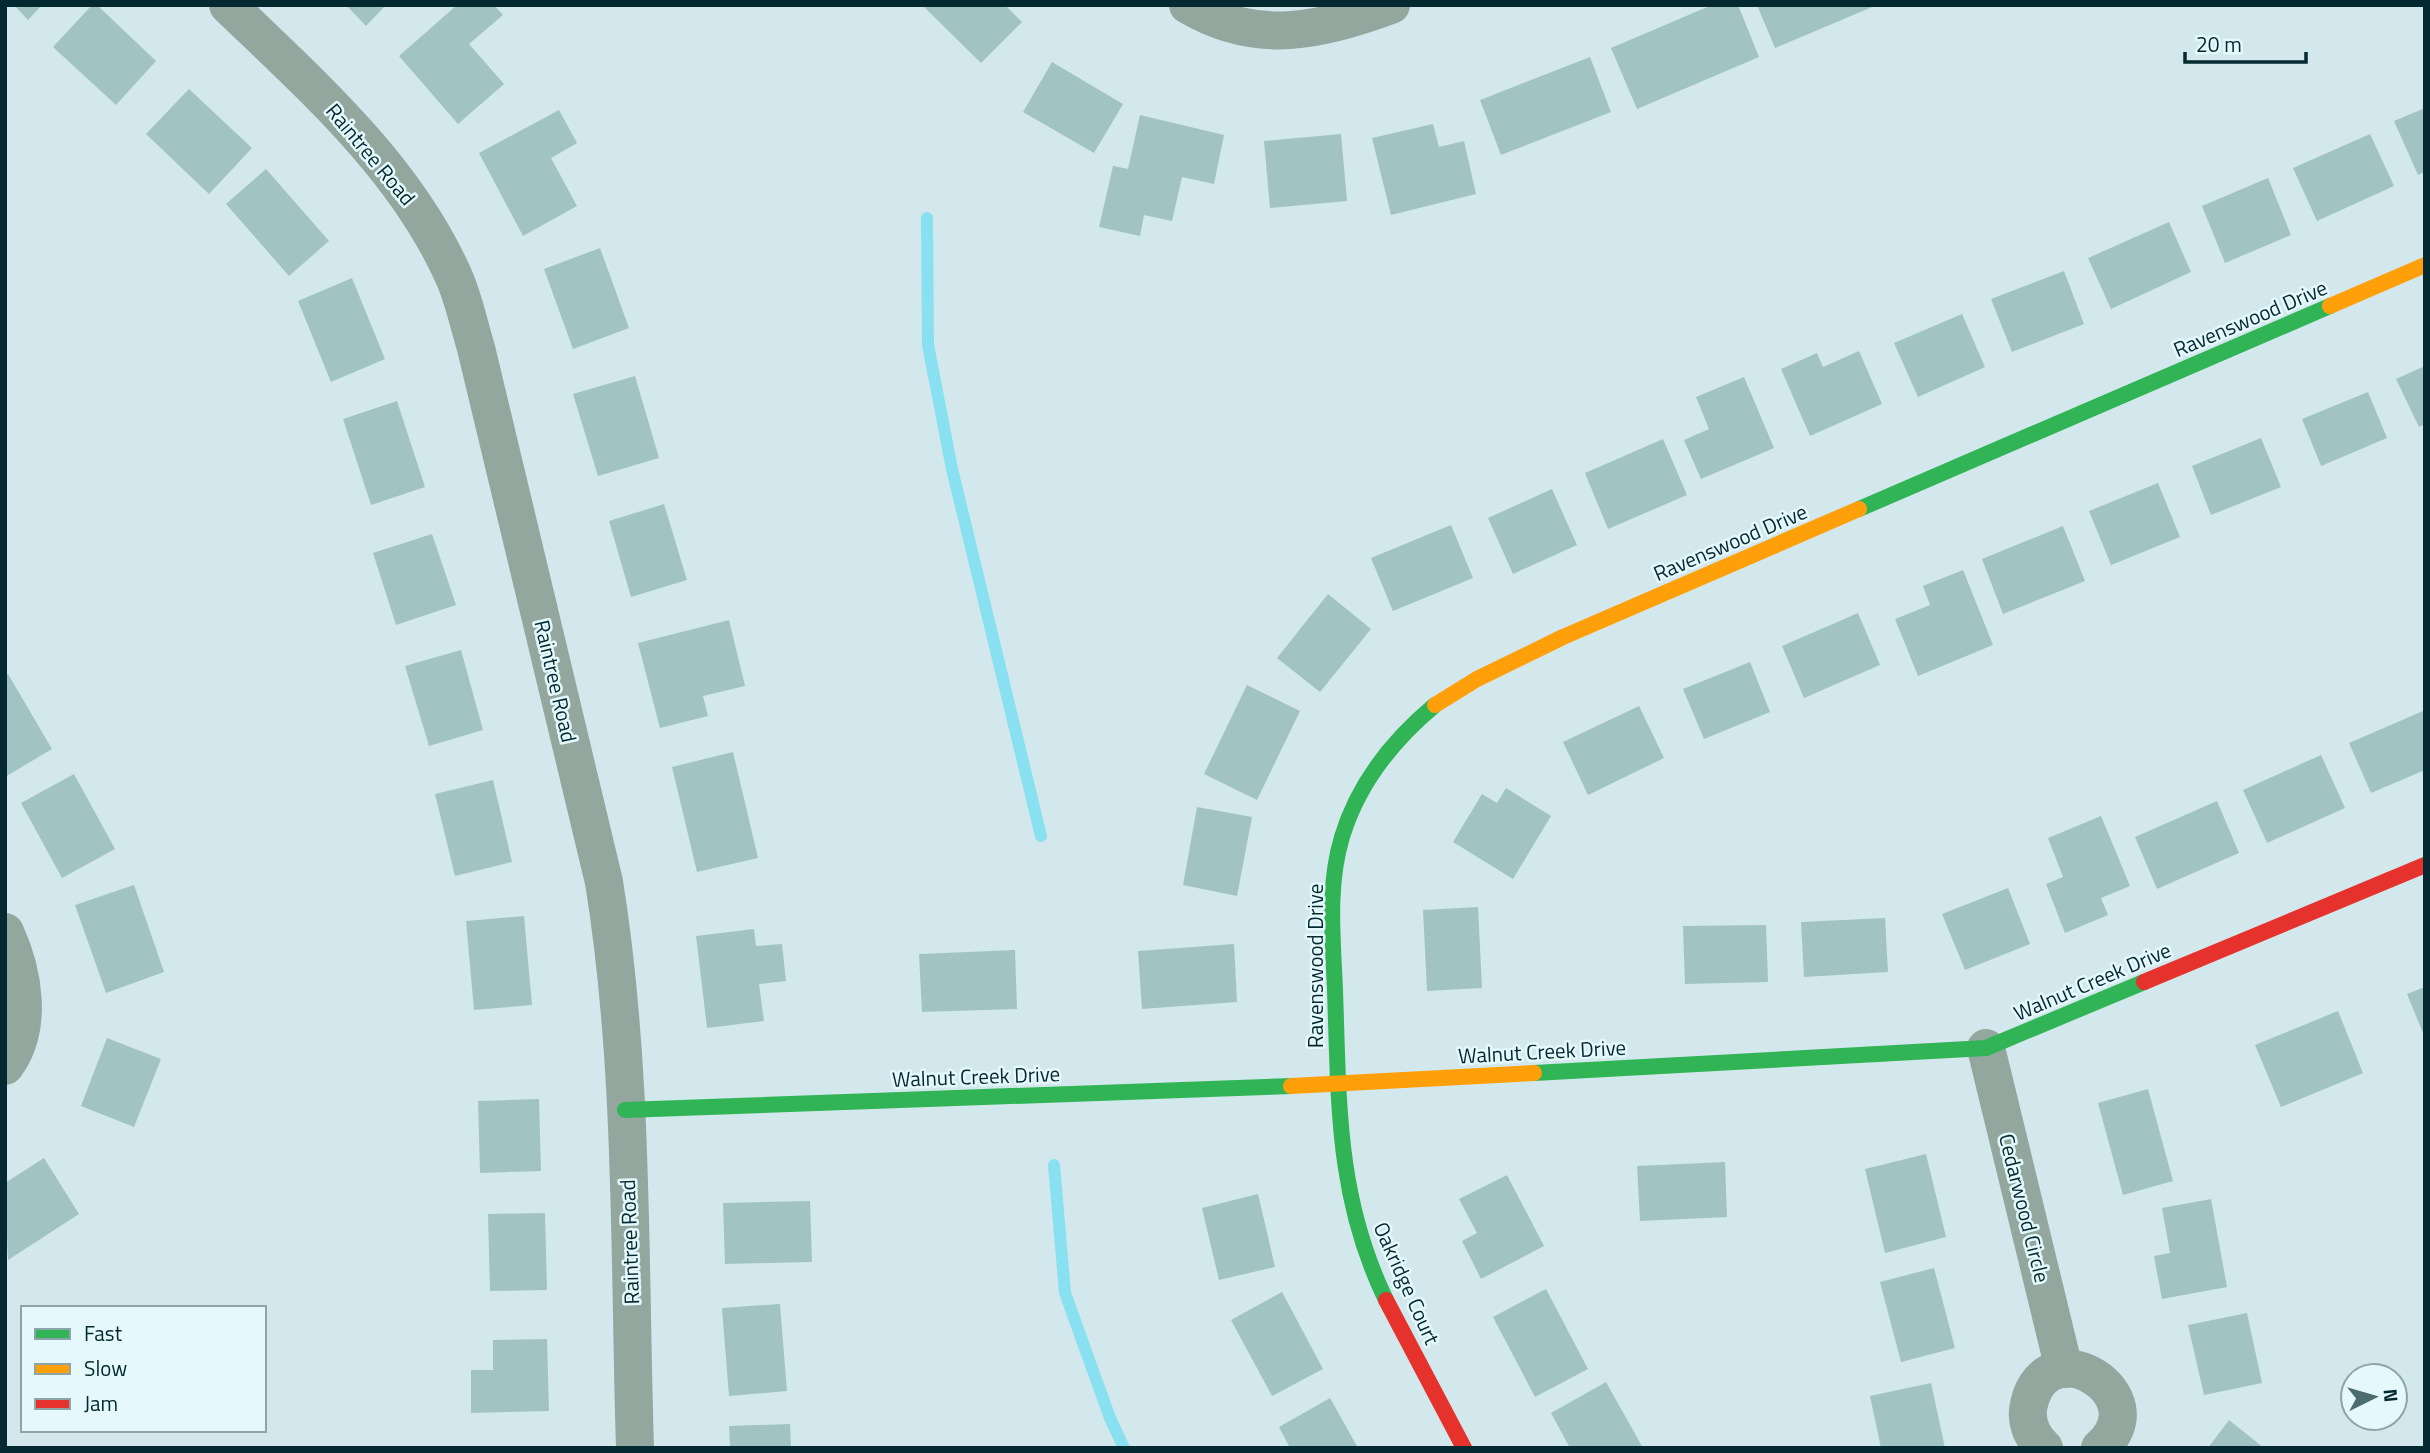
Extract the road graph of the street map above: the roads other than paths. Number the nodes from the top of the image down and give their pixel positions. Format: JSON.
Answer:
{"nodes":[{"id":1,"x":228,"y":5,"type":"edge"},
{"id":2,"x":1188,"y":5,"type":"edge"},
{"id":3,"x":1391,"y":5,"type":"edge"},
{"id":4,"x":2425,"y":265,"type":"edge"},
{"id":5,"x":2425,"y":865,"type":"edge"},
{"id":6,"x":5,"y":932,"type":"edge"},
{"id":7,"x":1986,"y":1048,"type":"junction"},
{"id":8,"x":5,"y":1066,"type":"edge"},
{"id":9,"x":1337,"y":1084,"type":"junction"},
{"id":10,"x":625,"y":1110,"type":"junction"},
{"id":11,"x":2064,"y":1369,"type":"junction"},
{"id":12,"x":635,"y":1448,"type":"edge"},
{"id":13,"x":1464,"y":1448,"type":"edge"},
{"id":14,"x":2044,"y":1448,"type":"edge"},
{"id":15,"x":2101,"y":1448,"type":"edge"}],
"edges":[{"from":1,"to":10,"type":"street","name":"Raintree Road"},
{"from":2,"to":3,"type":"street"},
{"from":4,"to":9,"type":"street","name":"Ravenswood Drive"},
{"from":5,"to":7,"type":"street","name":"Walnut Creek Drive"},
{"from":6,"to":8,"type":"street"},
{"from":7,"to":9,"type":"street","name":"Walnut Creek Drive"},
{"from":7,"to":11,"type":"street","name":"Cedarwood Circle"},
{"from":9,"to":10,"type":"street","name":"Walnut Creek Drive"},
{"from":9,"to":13,"type":"street","name":"Oakridge Court"},
{"from":10,"to":12,"type":"street","name":"Raintree Road"},
{"from":11,"to":14,"type":"street"},
{"from":11,"to":15,"type":"street"}]}
